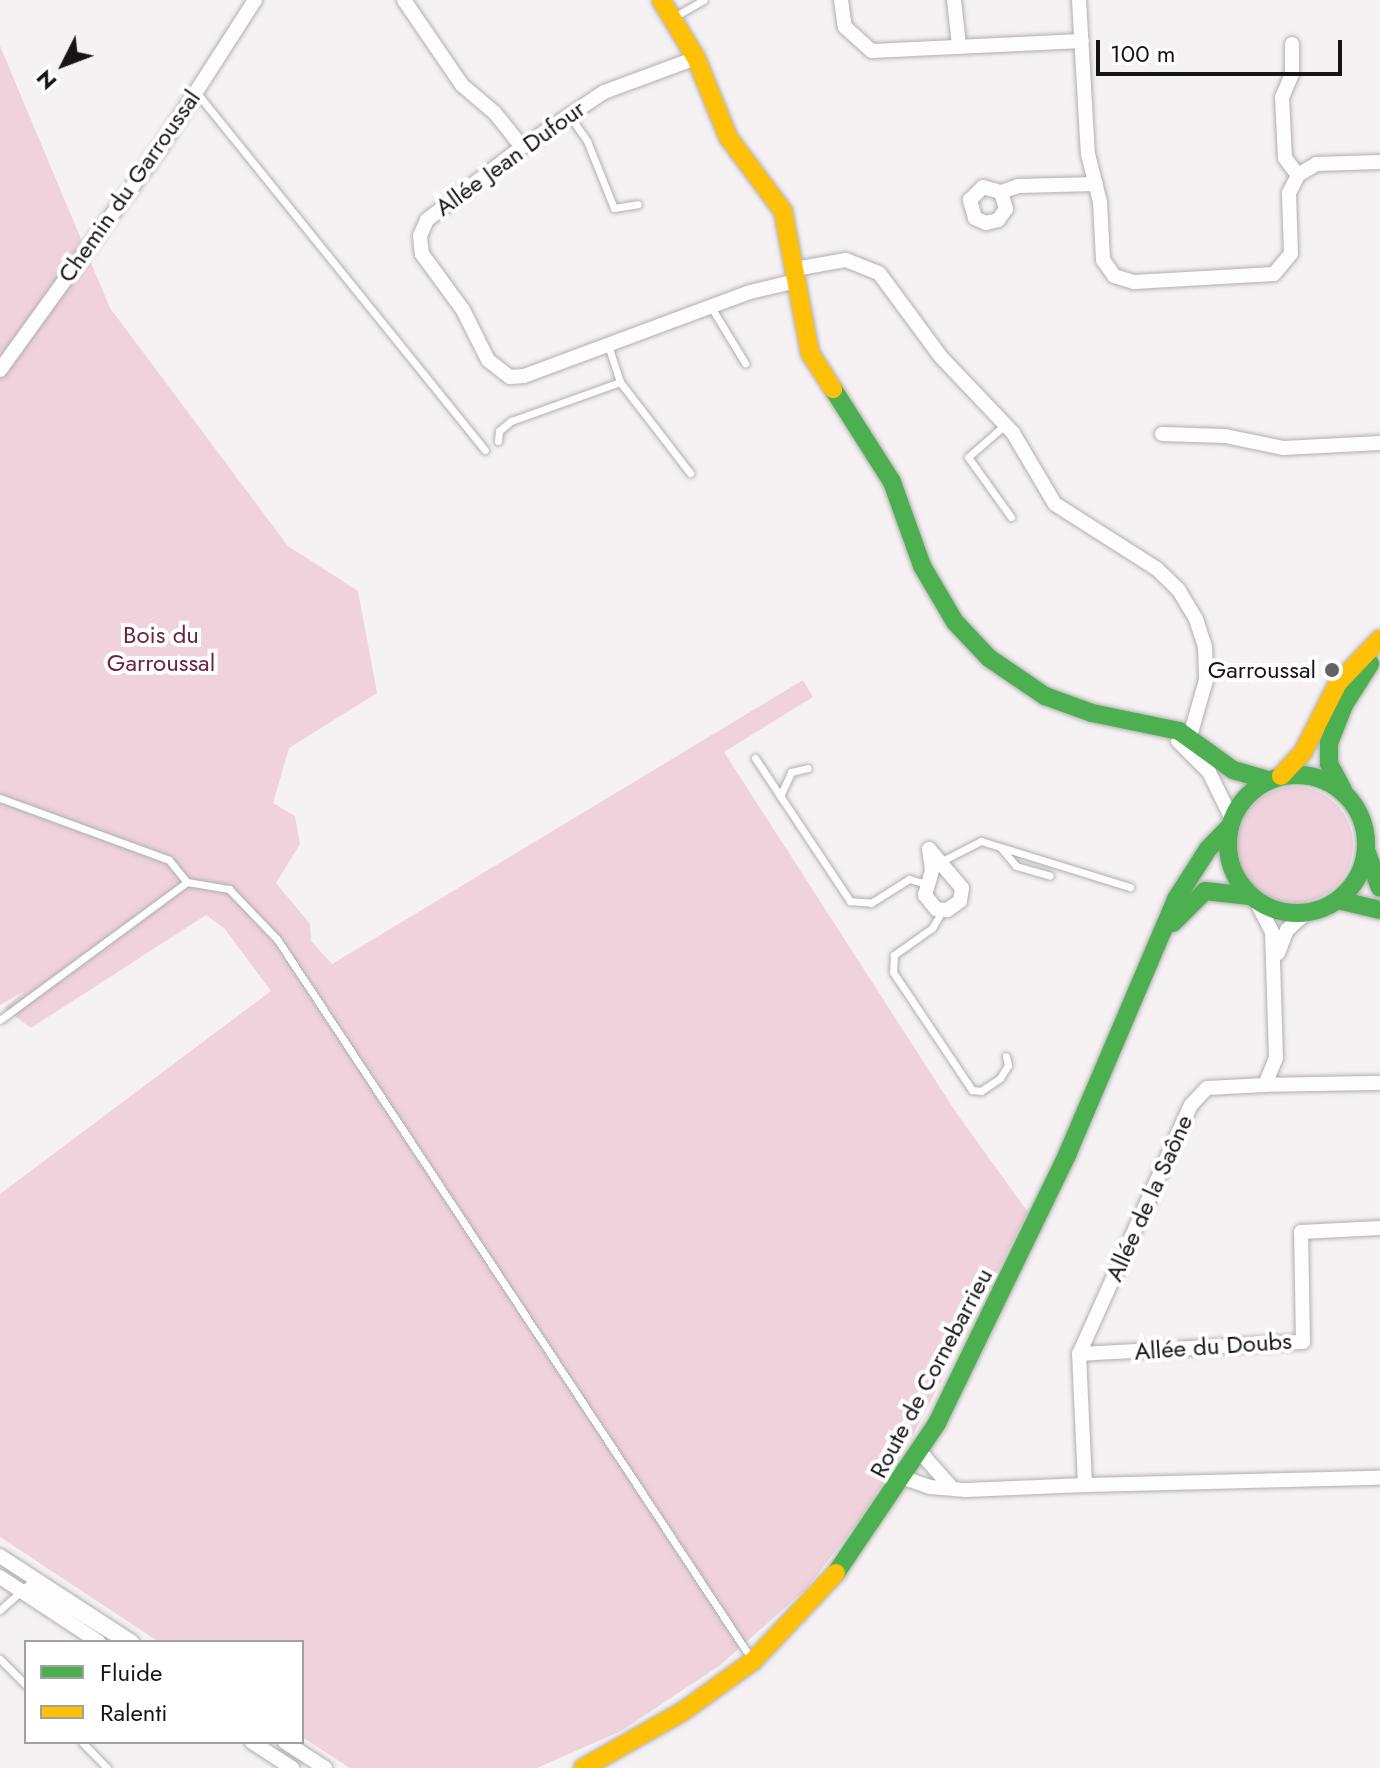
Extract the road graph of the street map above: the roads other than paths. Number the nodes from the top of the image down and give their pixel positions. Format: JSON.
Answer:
{"nodes":[{"id":1,"x":255,"y":0,"type":"edge"},
{"id":2,"x":404,"y":0,"type":"edge"},
{"id":3,"x":661,"y":0,"type":"edge"},
{"id":4,"x":704,"y":0,"type":"edge"},
{"id":5,"x":841,"y":0,"type":"edge"},
{"id":6,"x":954,"y":0,"type":"edge"},
{"id":7,"x":1079,"y":0,"type":"edge"},
{"id":8,"x":672,"y":18,"type":"junction"},
{"id":9,"x":1082,"y":41,"type":"junction"},
{"id":10,"x":1292,"y":44,"type":"dead end"},
{"id":11,"x":959,"y":45,"type":"junction"},
{"id":12,"x":696,"y":58,"type":"junction"},
{"id":13,"x":196,"y":92,"type":"junction"},
{"id":14,"x":569,"y":115,"type":"junction"},
{"id":15,"x":522,"y":147,"type":"junction"},
{"id":16,"x":1380,"y":162,"type":"edge"},
{"id":17,"x":1298,"y":175,"type":"junction"},
{"id":18,"x":1096,"y":184,"type":"junction"},
{"id":19,"x":1001,"y":192,"type":"dead end"},
{"id":20,"x":638,"y":204,"type":"dead end"},
{"id":21,"x":796,"y":275,"type":"junction"},
{"id":22,"x":711,"y":307,"type":"junction"},
{"id":23,"x":608,"y":345,"type":"junction"},
{"id":24,"x":745,"y":363,"type":"dead end"},
{"id":25,"x":0,"y":370,"type":"edge"},
{"id":26,"x":620,"y":382,"type":"junction"},
{"id":27,"x":1006,"y":424,"type":"junction"},
{"id":28,"x":1162,"y":434,"type":"dead end"},
{"id":29,"x":498,"y":441,"type":"dead end"},
{"id":30,"x":1380,"y":443,"type":"edge"},
{"id":31,"x":485,"y":450,"type":"dead end"},
{"id":32,"x":690,"y":473,"type":"dead end"},
{"id":33,"x":1011,"y":517,"type":"dead end"},
{"id":34,"x":1380,"y":639,"type":"edge"},
{"id":35,"x":1380,"y":649,"type":"edge"},
{"id":36,"x":1158,"y":726,"type":"junction"},
{"id":37,"x":1190,"y":736,"type":"junction"},
{"id":38,"x":755,"y":758,"type":"dead end"},
{"id":39,"x":808,"y":768,"type":"dead end"},
{"id":40,"x":1275,"y":778,"type":"junction"},
{"id":41,"x":780,"y":796,"type":"junction"},
{"id":42,"x":0,"y":798,"type":"edge"},
{"id":43,"x":1350,"y":799,"type":"junction"},
{"id":44,"x":1231,"y":822,"type":"junction"},
{"id":45,"x":1001,"y":848,"type":"junction"},
{"id":46,"x":1366,"y":850,"type":"junction"},
{"id":47,"x":942,"y":861,"type":"junction"},
{"id":48,"x":1050,"y":876,"type":"dead end"},
{"id":49,"x":187,"y":882,"type":"junction"},
{"id":50,"x":927,"y":884,"type":"junction"},
{"id":51,"x":1130,"y":887,"type":"dead end"},
{"id":52,"x":1380,"y":888,"type":"edge"},
{"id":53,"x":1253,"y":898,"type":"junction"},
{"id":54,"x":1338,"y":900,"type":"junction"},
{"id":55,"x":1380,"y":910,"type":"edge"},
{"id":56,"x":942,"y":911,"type":"junction"},
{"id":57,"x":1306,"y":913,"type":"junction"},
{"id":58,"x":1159,"y":942,"type":"junction"},
{"id":59,"x":1276,"y":969,"type":"junction"},
{"id":60,"x":0,"y":1020,"type":"edge"},
{"id":61,"x":1006,"y":1056,"type":"dead end"},
{"id":62,"x":1380,"y":1083,"type":"edge"},
{"id":63,"x":1265,"y":1085,"type":"junction"},
{"id":64,"x":1380,"y":1228,"type":"edge"},
{"id":65,"x":1079,"y":1354,"type":"junction"},
{"id":66,"x":920,"y":1452,"type":"junction"},
{"id":67,"x":904,"y":1478,"type":"junction"},
{"id":68,"x":1380,"y":1478,"type":"edge"},
{"id":69,"x":1085,"y":1485,"type":"junction"},
{"id":70,"x":951,"y":1487,"type":"junction"},
{"id":71,"x":0,"y":1556,"type":"edge"},
{"id":72,"x":0,"y":1564,"type":"edge"},
{"id":73,"x":23,"y":1571,"type":"junction"},
{"id":74,"x":0,"y":1577,"type":"edge"},
{"id":75,"x":19,"y":1590,"type":"junction"},
{"id":76,"x":0,"y":1610,"type":"edge"},
{"id":77,"x":96,"y":1640,"type":"edge"},
{"id":78,"x":118,"y":1640,"type":"edge"},
{"id":79,"x":129,"y":1640,"type":"edge"},
{"id":80,"x":0,"y":1659,"type":"edge"},
{"id":81,"x":753,"y":1661,"type":"junction"},
{"id":82,"x":24,"y":1683,"type":"edge"},
{"id":83,"x":84,"y":1744,"type":"edge"},
{"id":84,"x":255,"y":1744,"type":"edge"},
{"id":85,"x":288,"y":1744,"type":"edge"},
{"id":86,"x":587,"y":1767,"type":"edge"},
{"id":87,"x":107,"y":1768,"type":"edge"},
{"id":88,"x":292,"y":1768,"type":"edge"},
{"id":89,"x":325,"y":1768,"type":"edge"}],
"edges":[{"from":1,"to":13,"type":"street","name":"Chemin du Garroussal"},
{"from":2,"to":15,"type":"street"},
{"from":3,"to":8,"type":"main road"},
{"from":4,"to":8,"type":"lane"},
{"from":5,"to":11,"type":"street"},
{"from":6,"to":11,"type":"street"},
{"from":7,"to":9,"type":"street"},
{"from":8,"to":12,"type":"main road"},
{"from":9,"to":11,"type":"street"},
{"from":9,"to":18,"type":"street"},
{"from":10,"to":17,"type":"street"},
{"from":12,"to":14,"type":"street","name":"Allée Jean Dufour"},
{"from":12,"to":21,"type":"main road"},
{"from":13,"to":25,"type":"street","name":"Chemin du Garroussal"},
{"from":13,"to":31,"type":"lane"},
{"from":14,"to":15,"type":"street","name":"Allée Jean Dufour"},
{"from":14,"to":20,"type":"lane"},
{"from":15,"to":23,"type":"street","name":"Allée Jean Dufour"},
{"from":16,"to":17,"type":"street"},
{"from":17,"to":18,"type":"street"},
{"from":18,"to":19,"type":"street"},
{"from":21,"to":22,"type":"street","name":"Allée Jean Dufour"},
{"from":21,"to":27,"type":"street","name":"Allée Jean Dufour"},
{"from":21,"to":36,"type":"main road"},
{"from":22,"to":23,"type":"street","name":"Allée Jean Dufour"},
{"from":22,"to":24,"type":"lane"},
{"from":23,"to":26,"type":"lane"},
{"from":26,"to":29,"type":"lane"},
{"from":26,"to":32,"type":"lane"},
{"from":27,"to":33,"type":"lane"},
{"from":27,"to":37,"type":"street","name":"Allée Jean Dufour"},
{"from":28,"to":30,"type":"street"},
{"from":34,"to":40,"type":"main road"},
{"from":35,"to":43,"type":"main road"},
{"from":36,"to":37,"type":"main road"},
{"from":36,"to":44,"type":"street"},
{"from":37,"to":40,"type":"main road"},
{"from":38,"to":41,"type":"lane"},
{"from":39,"to":41,"type":"lane"},
{"from":40,"to":43,"type":"main road"},
{"from":40,"to":44,"type":"main road"},
{"from":41,"to":50,"type":"lane"},
{"from":42,"to":49,"type":"lane"},
{"from":43,"to":46,"type":"main road"},
{"from":44,"to":53,"type":"main road"},
{"from":44,"to":58,"type":"main road","name":"Route de Cornebarrieu"},
{"from":45,"to":47,"type":"lane"},
{"from":45,"to":48,"type":"lane"},
{"from":45,"to":51,"type":"lane"},
{"from":46,"to":52,"type":"main road"},
{"from":46,"to":54,"type":"main road"},
{"from":47,"to":50,"type":"street"},
{"from":47,"to":56,"type":"street"},
{"from":49,"to":60,"type":"lane"},
{"from":49,"to":81,"type":"lane"},
{"from":50,"to":56,"type":"street"},
{"from":53,"to":57,"type":"main road"},
{"from":53,"to":58,"type":"main road","name":"Route de Cornebarrieu"},
{"from":53,"to":59,"type":"street"},
{"from":54,"to":55,"type":"main road"},
{"from":54,"to":57,"type":"main road"},
{"from":56,"to":61,"type":"lane"},
{"from":57,"to":59,"type":"street"},
{"from":58,"to":66,"type":"main road","name":"Route de Cornebarrieu"},
{"from":59,"to":63,"type":"street"},
{"from":62,"to":63,"type":"street"},
{"from":63,"to":65,"type":"street","name":"Allée de la Saône"},
{"from":64,"to":65,"type":"street","name":"Allée du Doubs"},
{"from":65,"to":69,"type":"street","name":"Allée de la Saône"},
{"from":66,"to":67,"type":"main road","name":"Route de Cornebarrieu"},
{"from":66,"to":70,"type":"street"},
{"from":67,"to":70,"type":"street"},
{"from":67,"to":81,"type":"main road","name":"Route de Cornebarrieu"},
{"from":68,"to":69,"type":"street"},
{"from":69,"to":70,"type":"street"},
{"from":71,"to":73,"type":"street"},
{"from":72,"to":73,"type":"lane"},
{"from":73,"to":79,"type":"street"},
{"from":74,"to":75,"type":"street"},
{"from":75,"to":76,"type":"lane"},
{"from":75,"to":77,"type":"street"},
{"from":75,"to":78,"type":"lane"},
{"from":80,"to":82,"type":"lane"},
{"from":81,"to":86,"type":"main road","name":"Route de Cornebarrieu"},
{"from":83,"to":87,"type":"lane"},
{"from":84,"to":88,"type":"street"},
{"from":85,"to":89,"type":"street"}]}
